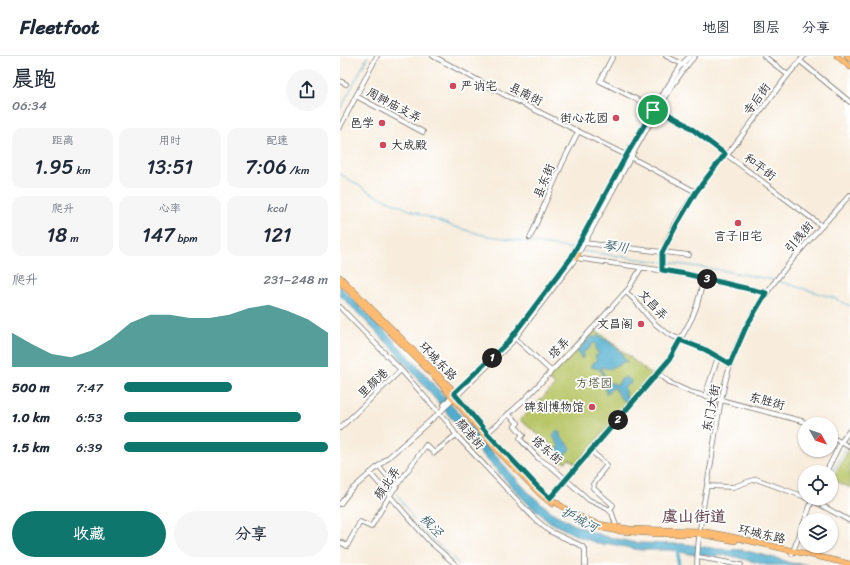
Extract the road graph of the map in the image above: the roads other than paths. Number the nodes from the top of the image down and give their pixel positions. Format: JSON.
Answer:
{"nodes":[{"id":1,"x":377,"y":56,"type":"edge"},
{"id":2,"x":433,"y":56,"type":"edge"},
{"id":3,"x":613,"y":56,"type":"edge"},
{"id":4,"x":666,"y":56,"type":"edge"},
{"id":5,"x":690,"y":56,"type":"edge"},
{"id":6,"x":695,"y":56,"type":"edge"},
{"id":7,"x":764,"y":56,"type":"edge"},
{"id":8,"x":804,"y":56,"type":"edge"},
{"id":9,"x":837,"y":56,"type":"edge"},
{"id":10,"x":847,"y":56,"type":"edge"},
{"id":11,"x":850,"y":59,"type":"edge"},
{"id":12,"x":800,"y":61,"type":"junction"},
{"id":13,"x":684,"y":65,"type":"junction"},
{"id":14,"x":850,"y":67,"type":"edge"},
{"id":15,"x":788,"y":74,"type":"junction"},
{"id":16,"x":340,"y":81,"type":"edge"},
{"id":17,"x":346,"y":84,"type":"dead end"},
{"id":18,"x":356,"y":96,"type":"junction"},
{"id":19,"x":850,"y":102,"type":"edge"},
{"id":20,"x":656,"y":108,"type":"junction"},
{"id":21,"x":340,"y":126,"type":"edge"},
{"id":22,"x":423,"y":132,"type":"dead end"},
{"id":23,"x":578,"y":132,"type":"junction"},
{"id":24,"x":726,"y":154,"type":"junction"},
{"id":25,"x":628,"y":156,"type":"junction"},
{"id":26,"x":696,"y":192,"type":"junction"},
{"id":27,"x":850,"y":196,"type":"edge"},
{"id":28,"x":822,"y":226,"type":"junction"},
{"id":29,"x":530,"y":238,"type":"dead end"},
{"id":30,"x":581,"y":245,"type":"junction"},
{"id":31,"x":662,"y":253,"type":"junction"},
{"id":32,"x":576,"y":255,"type":"junction"},
{"id":33,"x":689,"y":255,"type":"dead end"},
{"id":34,"x":642,"y":268,"type":"junction"},
{"id":35,"x":662,"y":270,"type":"junction"},
{"id":36,"x":340,"y":277,"type":"edge"},
{"id":37,"x":704,"y":278,"type":"junction"},
{"id":38,"x":340,"y":282,"type":"edge"},
{"id":39,"x":626,"y":292,"type":"junction"},
{"id":40,"x":766,"y":293,"type":"junction"},
{"id":41,"x":340,"y":307,"type":"edge"},
{"id":42,"x":515,"y":338,"type":"junction"},
{"id":43,"x":680,"y":340,"type":"junction"},
{"id":44,"x":718,"y":357,"type":"junction"},
{"id":45,"x":730,"y":364,"type":"junction"},
{"id":46,"x":401,"y":370,"type":"junction"},
{"id":47,"x":551,"y":371,"type":"junction"},
{"id":48,"x":658,"y":373,"type":"junction"},
{"id":49,"x":454,"y":396,"type":"junction"},
{"id":50,"x":705,"y":396,"type":"junction"},
{"id":51,"x":722,"y":400,"type":"junction"},
{"id":52,"x":439,"y":413,"type":"junction"},
{"id":53,"x":508,"y":414,"type":"junction"},
{"id":54,"x":798,"y":420,"type":"edge"},
{"id":55,"x":340,"y":428,"type":"edge"},
{"id":56,"x":850,"y":430,"type":"edge"},
{"id":57,"x":486,"y":434,"type":"junction"},
{"id":58,"x":456,"y":435,"type":"junction"},
{"id":59,"x":838,"y":440,"type":"edge"},
{"id":60,"x":843,"y":443,"type":"junction"},
{"id":61,"x":850,"y":447,"type":"edge"},
{"id":62,"x":591,"y":451,"type":"junction"},
{"id":63,"x":830,"y":465,"type":"edge"},
{"id":64,"x":379,"y":466,"type":"junction"},
{"id":65,"x":370,"y":474,"type":"junction"},
{"id":66,"x":566,"y":480,"type":"junction"},
{"id":67,"x":707,"y":486,"type":"junction"},
{"id":68,"x":396,"y":487,"type":"junction"},
{"id":69,"x":390,"y":495,"type":"junction"},
{"id":70,"x":798,"y":495,"type":"edge"},
{"id":71,"x":549,"y":499,"type":"junction"},
{"id":72,"x":340,"y":504,"type":"edge"},
{"id":73,"x":823,"y":505,"type":"edge"},
{"id":74,"x":610,"y":510,"type":"junction"},
{"id":75,"x":850,"y":521,"type":"edge"},
{"id":76,"x":617,"y":529,"type":"junction"},
{"id":77,"x":701,"y":532,"type":"junction"},
{"id":78,"x":798,"y":539,"type":"edge"},
{"id":79,"x":340,"y":542,"type":"edge"},
{"id":80,"x":793,"y":553,"type":"junction"},
{"id":81,"x":698,"y":557,"type":"junction"},
{"id":82,"x":850,"y":564,"type":"edge"},
{"id":83,"x":456,"y":565,"type":"edge"},
{"id":84,"x":585,"y":565,"type":"edge"},
{"id":85,"x":698,"y":565,"type":"edge"},
{"id":86,"x":741,"y":565,"type":"edge"},
{"id":87,"x":843,"y":565,"type":"edge"}],
"edges":[{"from":1,"to":18,"type":"street"},
{"from":2,"to":23,"type":"street","name":"县南街"},
{"from":3,"to":20,"type":"street","name":"和平街"},
{"from":4,"to":13,"type":"street"},
{"from":5,"to":13,"type":"street"},
{"from":6,"to":13,"type":"street"},
{"from":7,"to":15,"type":"street"},
{"from":8,"to":12,"type":"street","name":"寺后街"},
{"from":9,"to":14,"type":"main road"},
{"from":10,"to":11,"type":"main road"},
{"from":12,"to":15,"type":"street","name":"寺后街"},
{"from":12,"to":19,"type":"street"},
{"from":13,"to":20,"type":"street"},
{"from":15,"to":24,"type":"street","name":"寺后街"},
{"from":16,"to":17,"type":"street"},
{"from":18,"to":21,"type":"street"},
{"from":18,"to":22,"type":"street","name":"周神庙支弄"},
{"from":20,"to":24,"type":"street","name":"和平街"},
{"from":20,"to":25,"type":"street"},
{"from":23,"to":25,"type":"street","name":"县南街"},
{"from":23,"to":29,"type":"street","name":"县东街"},
{"from":24,"to":26,"type":"street","name":"寺后街"},
{"from":24,"to":28,"type":"street","name":"和平街"},
{"from":25,"to":26,"type":"street","name":"县南街"},
{"from":25,"to":30,"type":"street"},
{"from":25,"to":30,"type":"street"},
{"from":26,"to":31,"type":"street","name":"寺后街"},
{"from":27,"to":28,"type":"street","name":"引线街"},
{"from":28,"to":40,"type":"street","name":"引线街"},
{"from":30,"to":31,"type":"street"},
{"from":30,"to":32,"type":"street"},
{"from":31,"to":33,"type":"street"},
{"from":31,"to":35,"type":"street"},
{"from":32,"to":34,"type":"street"},
{"from":32,"to":42,"type":"street"},
{"from":32,"to":49,"type":"street"},
{"from":34,"to":35,"type":"street"},
{"from":34,"to":39,"type":"street","name":"塔弄"},
{"from":35,"to":37,"type":"street"},
{"from":36,"to":49,"type":"main road","name":"环城东路"},
{"from":37,"to":40,"type":"street"},
{"from":37,"to":43,"type":"street"},
{"from":38,"to":49,"type":"main road","name":"环城东路"},
{"from":39,"to":43,"type":"street","name":"文昌弄"},
{"from":39,"to":47,"type":"street","name":"塔弄"},
{"from":40,"to":45,"type":"street","name":"东门大街"},
{"from":41,"to":46,"type":"street","name":"颜港街"},
{"from":42,"to":47,"type":"street"},
{"from":42,"to":49,"type":"street"},
{"from":43,"to":44,"type":"street","name":"文昌弄"},
{"from":43,"to":48,"type":"street"},
{"from":44,"to":45,"type":"street","name":"文昌弄"},
{"from":44,"to":50,"type":"street"},
{"from":45,"to":51,"type":"street","name":"东门大街"},
{"from":46,"to":52,"type":"street","name":"颜港街"},
{"from":46,"to":55,"type":"street","name":"里颜港"},
{"from":47,"to":53,"type":"street","name":"塔弄"},
{"from":48,"to":50,"type":"street","name":"东胜街"},
{"from":48,"to":62,"type":"street"},
{"from":49,"to":52,"type":"street"},
{"from":49,"to":57,"type":"main road","name":"环城东路"},
{"from":50,"to":51,"type":"street","name":"东胜街"},
{"from":51,"to":54,"type":"street","name":"东胜街"},
{"from":51,"to":67,"type":"street","name":"东门大街"},
{"from":52,"to":58,"type":"street","name":"颜港街"},
{"from":52,"to":64,"type":"street"},
{"from":53,"to":57,"type":"street","name":"塔弄"},
{"from":53,"to":66,"type":"street","name":"塔东街"},
{"from":56,"to":60,"type":"street"},
{"from":57,"to":71,"type":"main road","name":"环城东路"},
{"from":58,"to":68,"type":"street","name":"颜北弄"},
{"from":58,"to":84,"type":"street","name":"颜港街"},
{"from":59,"to":60,"type":"street"},
{"from":60,"to":61,"type":"street"},
{"from":60,"to":63,"type":"street"},
{"from":62,"to":66,"type":"street"},
{"from":62,"to":74,"type":"street"},
{"from":64,"to":65,"type":"street"},
{"from":64,"to":68,"type":"street"},
{"from":65,"to":69,"type":"street"},
{"from":65,"to":72,"type":"street"},
{"from":66,"to":71,"type":"street"},
{"from":66,"to":74,"type":"street","name":"塔东街"},
{"from":67,"to":70,"type":"street"},
{"from":67,"to":77,"type":"street","name":"东门大街"},
{"from":68,"to":69,"type":"street","name":"颜北弄"},
{"from":69,"to":79,"type":"street","name":"颜北弄"},
{"from":69,"to":83,"type":"street"},
{"from":71,"to":76,"type":"main road","name":"环城东路"},
{"from":73,"to":75,"type":"street"},
{"from":74,"to":76,"type":"street"},
{"from":76,"to":77,"type":"main road","name":"环城东路"},
{"from":77,"to":80,"type":"main road","name":"环城东路"},
{"from":77,"to":81,"type":"street","name":"东门大街"},
{"from":78,"to":80,"type":"street"},
{"from":80,"to":82,"type":"main road","name":"环城东路"},
{"from":80,"to":87,"type":"main road","name":"环城东路"},
{"from":81,"to":85,"type":"street","name":"东门大街"},
{"from":81,"to":86,"type":"street"}]}
